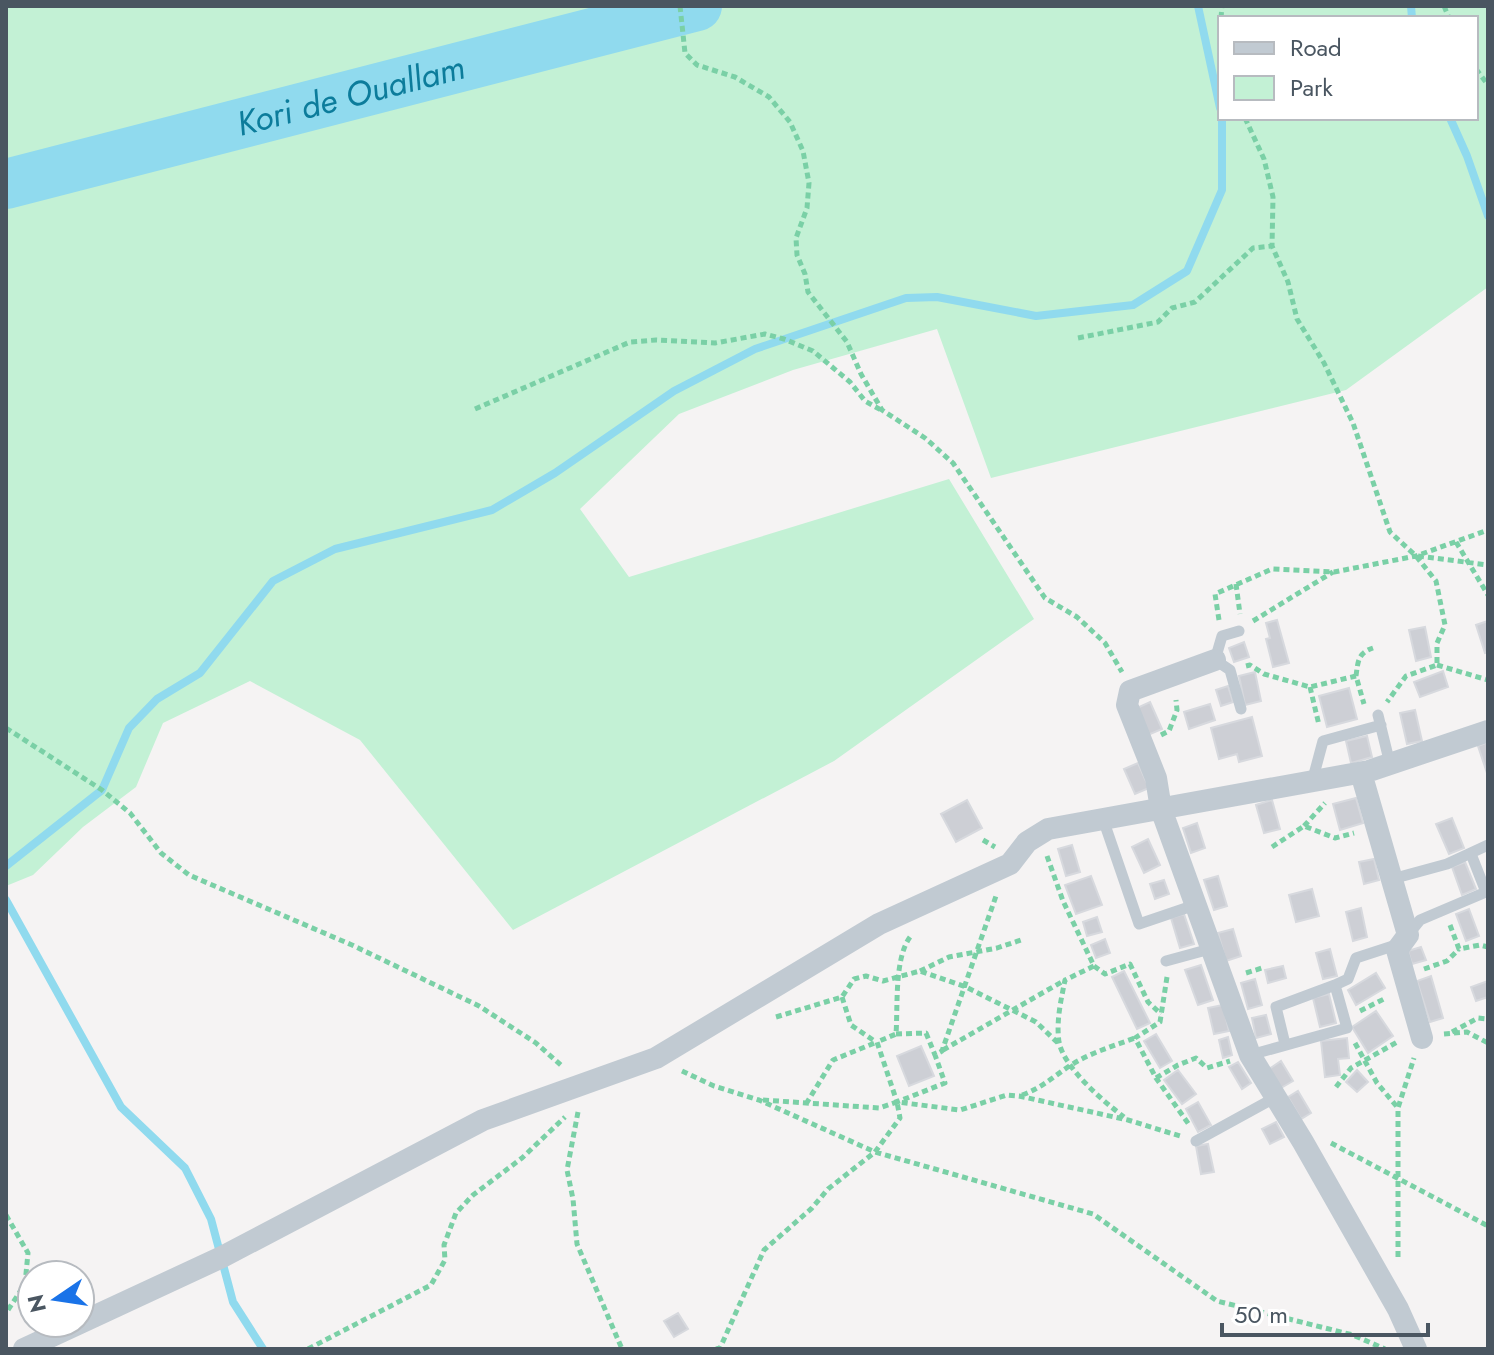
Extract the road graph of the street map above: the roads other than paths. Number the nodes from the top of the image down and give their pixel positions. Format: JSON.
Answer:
{"nodes":[{"id":1,"x":1239,"y":631,"type":"road end"},
{"id":2,"x":1222,"y":665,"type":"junction"},
{"id":3,"x":1241,"y":709,"type":"dead end"},
{"id":4,"x":1488,"y":731,"type":"edge"},
{"id":5,"x":1390,"y":764,"type":"junction"},
{"id":6,"x":1361,"y":773,"type":"junction"},
{"id":7,"x":1312,"y":782,"type":"junction"},
{"id":8,"x":1161,"y":809,"type":"junction"},
{"id":9,"x":1103,"y":819,"type":"junction"},
{"id":10,"x":1488,"y":845,"type":"edge"},
{"id":11,"x":1471,"y":854,"type":"junction"},
{"id":12,"x":1392,"y":879,"type":"junction"},
{"id":13,"x":1195,"y":905,"type":"junction"},
{"id":14,"x":1405,"y":939,"type":"junction"},
{"id":15,"x":1210,"y":949,"type":"junction"},
{"id":16,"x":1166,"y":961,"type":"road end"},
{"id":17,"x":1335,"y":985,"type":"junction"},
{"id":18,"x":1422,"y":1038,"type":"road end"},
{"id":19,"x":1285,"y":1044,"type":"junction"},
{"id":20,"x":1250,"y":1055,"type":"junction"},
{"id":21,"x":1276,"y":1097,"type":"junction"},
{"id":22,"x":1196,"y":1141,"type":"road end"},
{"id":23,"x":96,"y":1316,"type":"edge"},
{"id":24,"x":46,"y":1339,"type":"edge"},
{"id":25,"x":24,"y":1349,"type":"edge"},
{"id":26,"x":1416,"y":1349,"type":"edge"}],
"edges":[{"from":1,"to":2,"type":"lane"},
{"from":2,"to":3,"type":"lane"},
{"from":2,"to":8,"type":"street"},
{"from":4,"to":5,"type":"street"},
{"from":5,"to":6,"type":"street"},
{"from":5,"to":7,"type":"lane"},
{"from":6,"to":7,"type":"street"},
{"from":6,"to":12,"type":"street"},
{"from":7,"to":8,"type":"street"},
{"from":8,"to":9,"type":"street"},
{"from":8,"to":13,"type":"street"},
{"from":9,"to":13,"type":"lane"},
{"from":9,"to":23,"type":"street"},
{"from":10,"to":11,"type":"lane"},
{"from":11,"to":12,"type":"lane"},
{"from":11,"to":14,"type":"lane"},
{"from":12,"to":14,"type":"street"},
{"from":13,"to":15,"type":"street"},
{"from":14,"to":17,"type":"lane"},
{"from":14,"to":18,"type":"street"},
{"from":15,"to":16,"type":"lane"},
{"from":15,"to":20,"type":"street"},
{"from":17,"to":19,"type":"lane"},
{"from":17,"to":19,"type":"lane"},
{"from":19,"to":20,"type":"lane"},
{"from":20,"to":21,"type":"street"},
{"from":21,"to":22,"type":"lane"},
{"from":21,"to":26,"type":"street"},
{"from":24,"to":25,"type":"street"}]}
